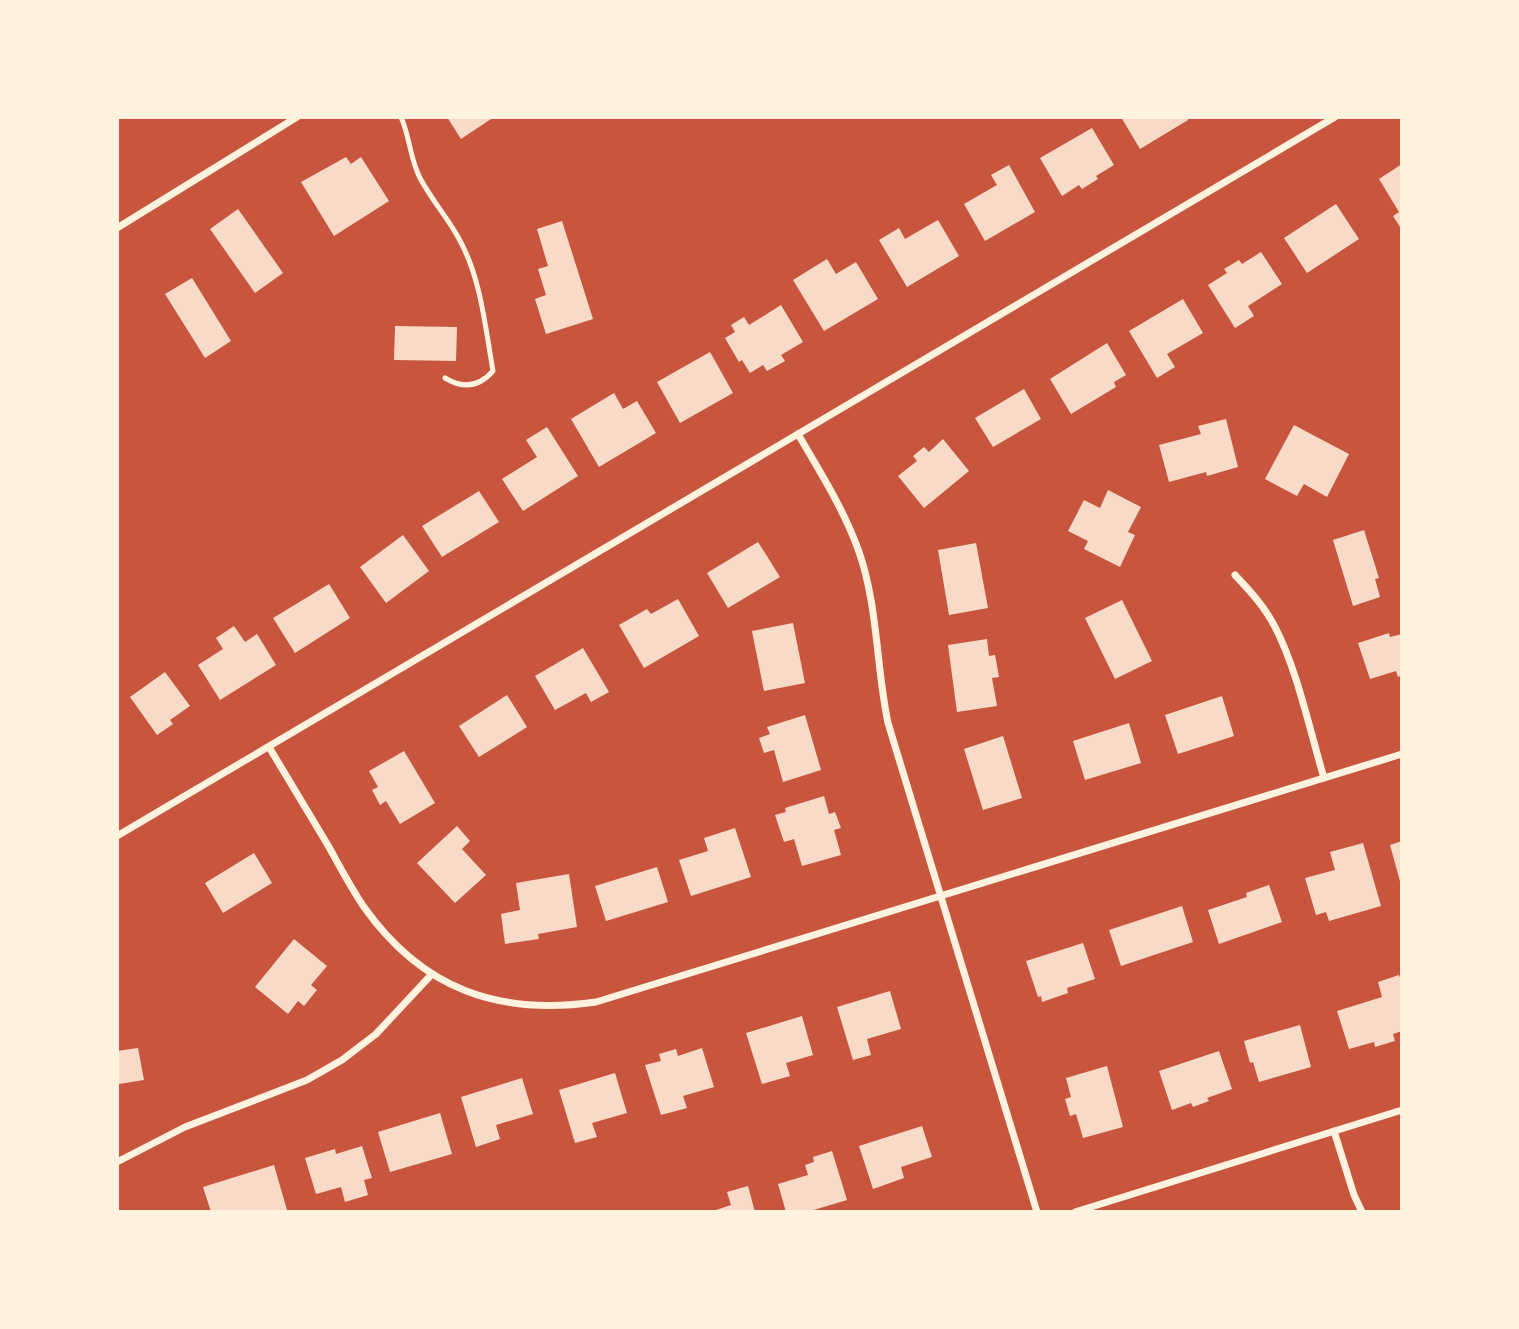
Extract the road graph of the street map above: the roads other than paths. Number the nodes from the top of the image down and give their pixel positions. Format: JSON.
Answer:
{"nodes":[{"id":1,"x":297,"y":117,"type":"edge"},
{"id":2,"x":401,"y":117,"type":"edge"},
{"id":3,"x":1335,"y":117,"type":"edge"},
{"id":4,"x":117,"y":228,"type":"edge"},
{"id":5,"x":445,"y":378,"type":"dead end"},
{"id":6,"x":798,"y":434,"type":"junction"},
{"id":7,"x":1235,"y":575,"type":"dead end"},
{"id":8,"x":269,"y":747,"type":"junction"},
{"id":9,"x":1402,"y":754,"type":"edge"},
{"id":10,"x":1324,"y":778,"type":"junction"},
{"id":11,"x":117,"y":836,"type":"edge"},
{"id":12,"x":939,"y":897,"type":"junction"},
{"id":13,"x":432,"y":974,"type":"junction"},
{"id":14,"x":1402,"y":1111,"type":"edge"},
{"id":15,"x":1334,"y":1131,"type":"junction"},
{"id":16,"x":117,"y":1161,"type":"edge"},
{"id":17,"x":1037,"y":1212,"type":"edge"},
{"id":18,"x":1076,"y":1212,"type":"edge"},
{"id":19,"x":1362,"y":1212,"type":"edge"}],
"edges":[{"from":1,"to":4,"type":"street"},
{"from":2,"to":5,"type":"lane"},
{"from":3,"to":6,"type":"street"},
{"from":6,"to":8,"type":"street"},
{"from":6,"to":12,"type":"street"},
{"from":7,"to":10,"type":"street"},
{"from":8,"to":11,"type":"street"},
{"from":8,"to":13,"type":"street"},
{"from":9,"to":10,"type":"street"},
{"from":10,"to":12,"type":"street"},
{"from":12,"to":13,"type":"street"},
{"from":12,"to":17,"type":"street"},
{"from":13,"to":16,"type":"street"},
{"from":14,"to":15,"type":"street"},
{"from":15,"to":18,"type":"street"},
{"from":15,"to":19,"type":"street"}]}
